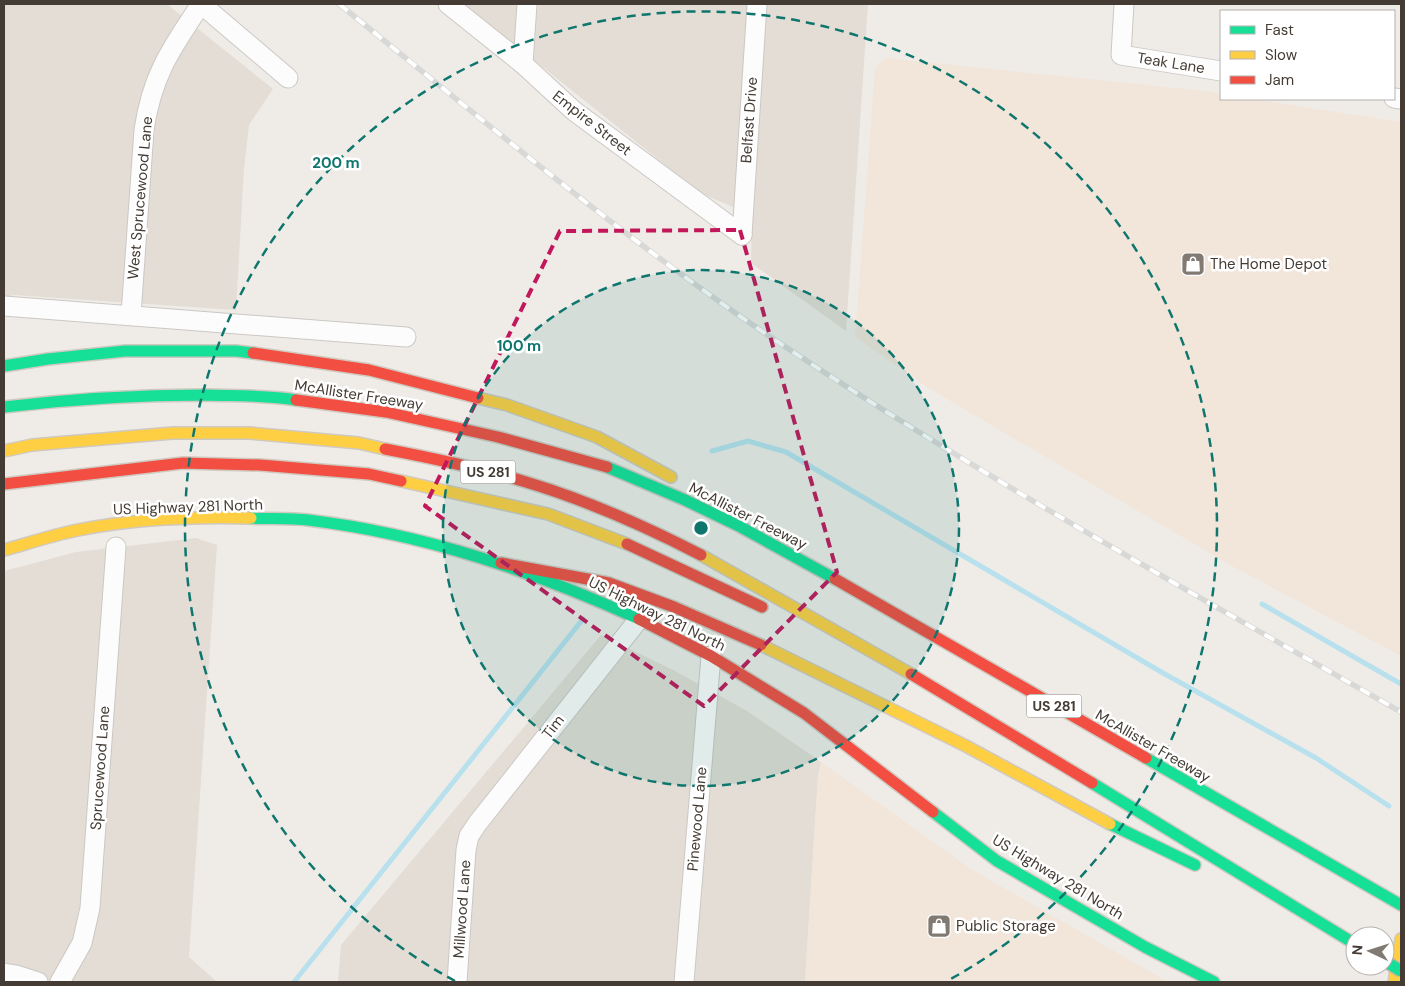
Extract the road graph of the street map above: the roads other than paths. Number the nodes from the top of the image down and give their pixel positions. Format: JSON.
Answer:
{"nodes":[{"id":1,"x":201,"y":4,"type":"edge"},
{"id":2,"x":448,"y":4,"type":"edge"},
{"id":3,"x":527,"y":4,"type":"edge"},
{"id":4,"x":757,"y":4,"type":"edge"},
{"id":5,"x":1124,"y":4,"type":"edge"},
{"id":6,"x":523,"y":64,"type":"junction"},
{"id":7,"x":1220,"y":71,"type":"edge"},
{"id":8,"x":288,"y":78,"type":"dead end"},
{"id":9,"x":742,"y":235,"type":"joint"},
{"id":10,"x":4,"y":306,"type":"edge"},
{"id":11,"x":131,"y":315,"type":"junction"},
{"id":12,"x":406,"y":337,"type":"dead end"},
{"id":13,"x":4,"y":366,"type":"edge"},
{"id":14,"x":4,"y":407,"type":"edge"},
{"id":15,"x":4,"y":451,"type":"edge"},
{"id":16,"x":684,"y":483,"type":"dead end"},
{"id":17,"x":4,"y":484,"type":"edge"},
{"id":18,"x":709,"y":498,"type":"dead end"},
{"id":19,"x":769,"y":543,"type":"junction"},
{"id":20,"x":116,"y":546,"type":"dead end"},
{"id":21,"x":4,"y":550,"type":"edge"},
{"id":22,"x":501,"y":563,"type":"junction"},
{"id":23,"x":777,"y":613,"type":"dead end"},
{"id":24,"x":639,"y":619,"type":"junction"},
{"id":25,"x":794,"y":622,"type":"dead end"},
{"id":26,"x":711,"y":656,"type":"junction"},
{"id":27,"x":927,"y":682,"type":"junction"},
{"id":28,"x":469,"y":836,"type":"joint"},
{"id":29,"x":1204,"y":870,"type":"dead end"},
{"id":30,"x":1240,"y":887,"type":"dead end"},
{"id":31,"x":1401,"y":905,"type":"edge"},
{"id":32,"x":1330,"y":930,"type":"junction"},
{"id":33,"x":1345,"y":938,"type":"edge"},
{"id":34,"x":1401,"y":939,"type":"edge"},
{"id":35,"x":4,"y":973,"type":"edge"},
{"id":36,"x":38,"y":982,"type":"edge"},
{"id":37,"x":60,"y":982,"type":"edge"},
{"id":38,"x":457,"y":982,"type":"edge"},
{"id":39,"x":684,"y":982,"type":"edge"},
{"id":40,"x":1214,"y":982,"type":"edge"},
{"id":41,"x":1394,"y":982,"type":"edge"}],
"edges":[{"from":1,"to":8,"type":"street"},
{"from":1,"to":11,"type":"street","name":"West Sprucewood Lane"},
{"from":2,"to":6,"type":"street","name":"Empire Street"},
{"from":3,"to":6,"type":"street"},
{"from":4,"to":9,"type":"street","name":"Belfast Drive"},
{"from":5,"to":7,"type":"street","name":"Teak Lane"},
{"from":6,"to":9,"type":"street","name":"Empire Street"},
{"from":10,"to":11,"type":"street"},
{"from":11,"to":12,"type":"street"},
{"from":13,"to":16,"type":"main road"},
{"from":14,"to":19,"type":"main road","name":"McAllister Freeway","number":"US 281"},
{"from":15,"to":27,"type":"main road","number":"US 281"},
{"from":17,"to":23,"type":"main road"},
{"from":18,"to":19,"type":"main road"},
{"from":19,"to":31,"type":"main road","name":"McAllister Freeway","number":"US 281"},
{"from":20,"to":37,"type":"street","name":"Sprucewood Lane"},
{"from":21,"to":22,"type":"main road","name":"US Highway 281 North"},
{"from":22,"to":24,"type":"main road","name":"US Highway 281 North"},
{"from":22,"to":29,"type":"main road"},
{"from":24,"to":26,"type":"main road","name":"US Highway 281 North"},
{"from":24,"to":28,"type":"street","name":"Tim"},
{"from":25,"to":27,"type":"main road"},
{"from":26,"to":39,"type":"street","name":"Pinewood Lane"},
{"from":26,"to":40,"type":"main road","name":"US Highway 281 North"},
{"from":27,"to":32,"type":"main road","number":"US 281"},
{"from":28,"to":38,"type":"street","name":"Millwood Lane"},
{"from":30,"to":32,"type":"main road"},
{"from":32,"to":33,"type":"main road","number":"US 281"},
{"from":34,"to":41,"type":"main road"},
{"from":35,"to":36,"type":"street"}]}
